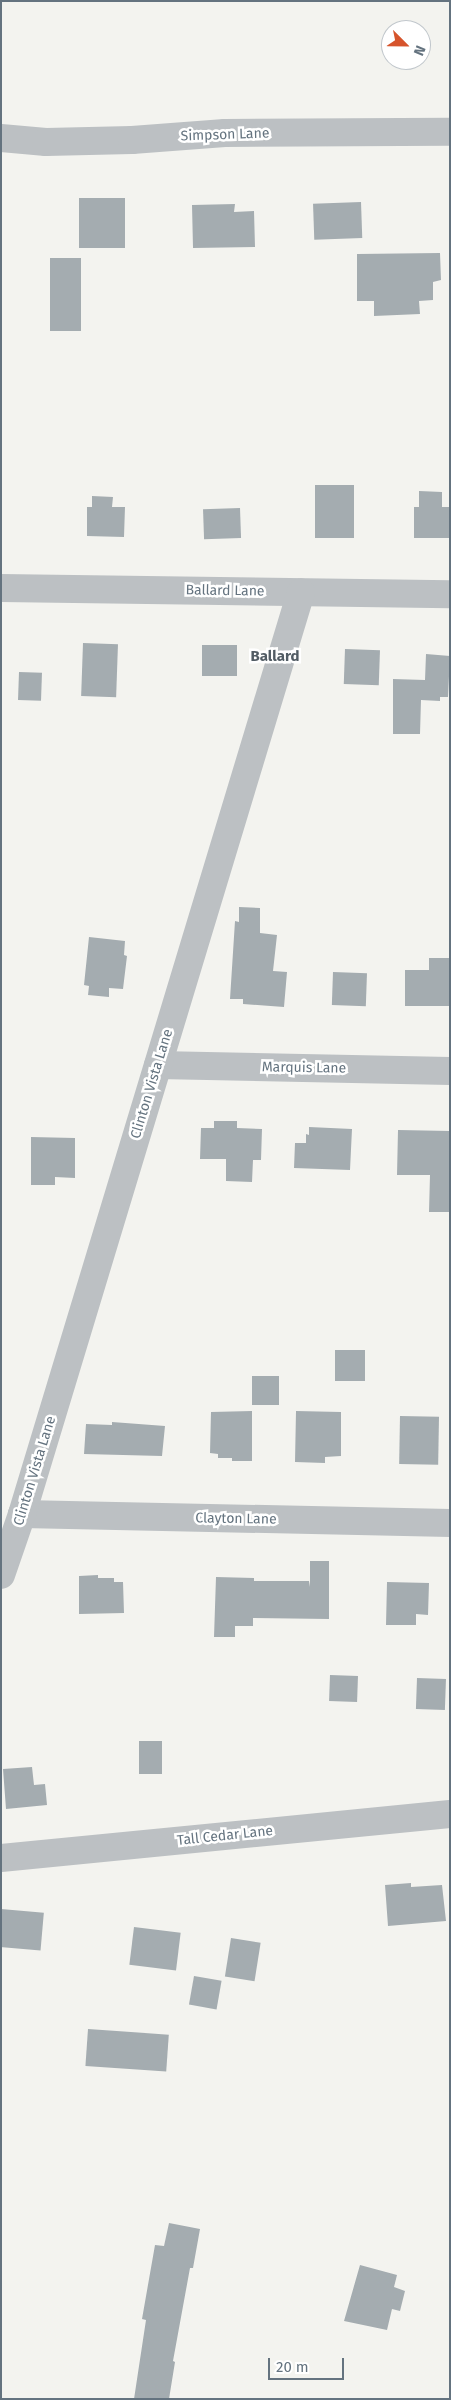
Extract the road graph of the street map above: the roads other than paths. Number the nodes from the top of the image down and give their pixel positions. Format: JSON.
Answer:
{"nodes":[{"id":1,"x":450,"y":132,"type":"edge"},
{"id":2,"x":1,"y":138,"type":"edge"},
{"id":3,"x":1,"y":588,"type":"edge"},
{"id":4,"x":301,"y":592,"type":"junction"},
{"id":5,"x":450,"y":594,"type":"edge"},
{"id":6,"x":158,"y":1065,"type":"junction"},
{"id":7,"x":450,"y":1070,"type":"edge"},
{"id":8,"x":22,"y":1514,"type":"junction"},
{"id":9,"x":450,"y":1523,"type":"edge"},
{"id":10,"x":1,"y":1575,"type":"edge"},
{"id":11,"x":450,"y":1814,"type":"edge"},
{"id":12,"x":1,"y":1858,"type":"edge"}],
"edges":[{"from":1,"to":2,"type":"street","name":"Simpson Lane"},
{"from":3,"to":4,"type":"street","name":"Ballard Lane"},
{"from":4,"to":5,"type":"street","name":"Ballard Lane"},
{"from":4,"to":6,"type":"street","name":"Clinton Vista Lane"},
{"from":6,"to":7,"type":"street","name":"Marquis Lane"},
{"from":6,"to":8,"type":"street","name":"Clinton Vista Lane"},
{"from":8,"to":9,"type":"street","name":"Clayton Lane"},
{"from":8,"to":10,"type":"street","name":"Clinton Vista Lane"},
{"from":11,"to":12,"type":"street","name":"Tall Cedar Lane"}]}
